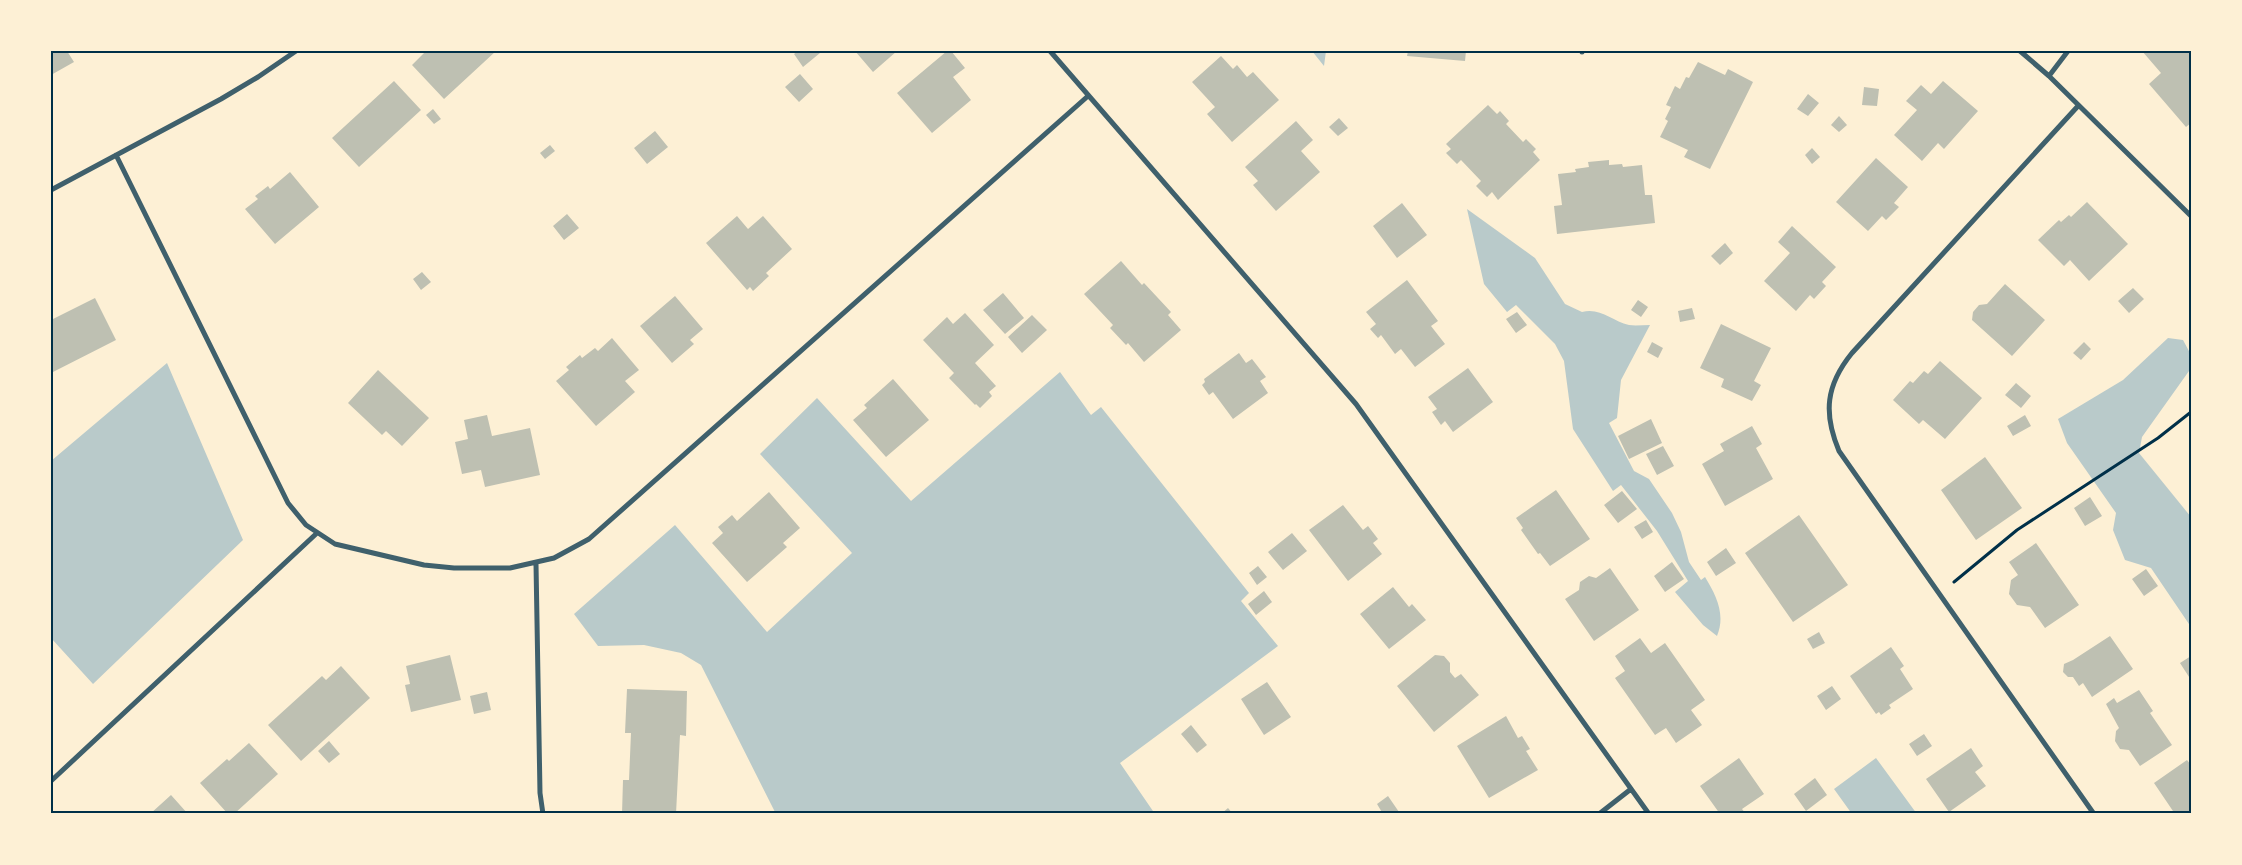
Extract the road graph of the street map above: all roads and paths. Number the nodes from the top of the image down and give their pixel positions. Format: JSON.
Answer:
{"nodes":[{"id":1,"x":296,"y":51,"type":"edge"},
{"id":2,"x":1050,"y":51,"type":"edge"},
{"id":3,"x":2020,"y":51,"type":"edge"},
{"id":4,"x":2068,"y":51,"type":"edge"},
{"id":5,"x":2049,"y":76,"type":"junction"},
{"id":6,"x":1088,"y":96,"type":"junction"},
{"id":7,"x":2078,"y":106,"type":"junction"},
{"id":8,"x":116,"y":156,"type":"junction"},
{"id":9,"x":51,"y":190,"type":"edge"},
{"id":10,"x":2191,"y":216,"type":"edge"},
{"id":11,"x":2191,"y":412,"type":"edge"},
{"id":12,"x":317,"y":533,"type":"junction"},
{"id":13,"x":536,"y":564,"type":"junction"},
{"id":14,"x":1940,"y":594,"type":"junction"},
{"id":15,"x":51,"y":781,"type":"edge"},
{"id":16,"x":1631,"y":789,"type":"junction"},
{"id":17,"x":543,"y":814,"type":"edge"},
{"id":18,"x":1599,"y":814,"type":"edge"},
{"id":19,"x":1649,"y":814,"type":"edge"},
{"id":20,"x":2094,"y":814,"type":"edge"}],
"edges":[{"from":1,"to":8,"type":"street"},
{"from":2,"to":6,"type":"street"},
{"from":3,"to":5,"type":"street"},
{"from":4,"to":5,"type":"street"},
{"from":5,"to":7,"type":"street"},
{"from":6,"to":13,"type":"street"},
{"from":6,"to":16,"type":"street"},
{"from":7,"to":10,"type":"street"},
{"from":7,"to":14,"type":"street"},
{"from":8,"to":9,"type":"street"},
{"from":8,"to":12,"type":"street"},
{"from":11,"to":14,"type":"path"},
{"from":12,"to":13,"type":"street"},
{"from":12,"to":15,"type":"street"},
{"from":13,"to":17,"type":"street"},
{"from":14,"to":20,"type":"street"},
{"from":16,"to":18,"type":"street"},
{"from":16,"to":19,"type":"street"}]}
